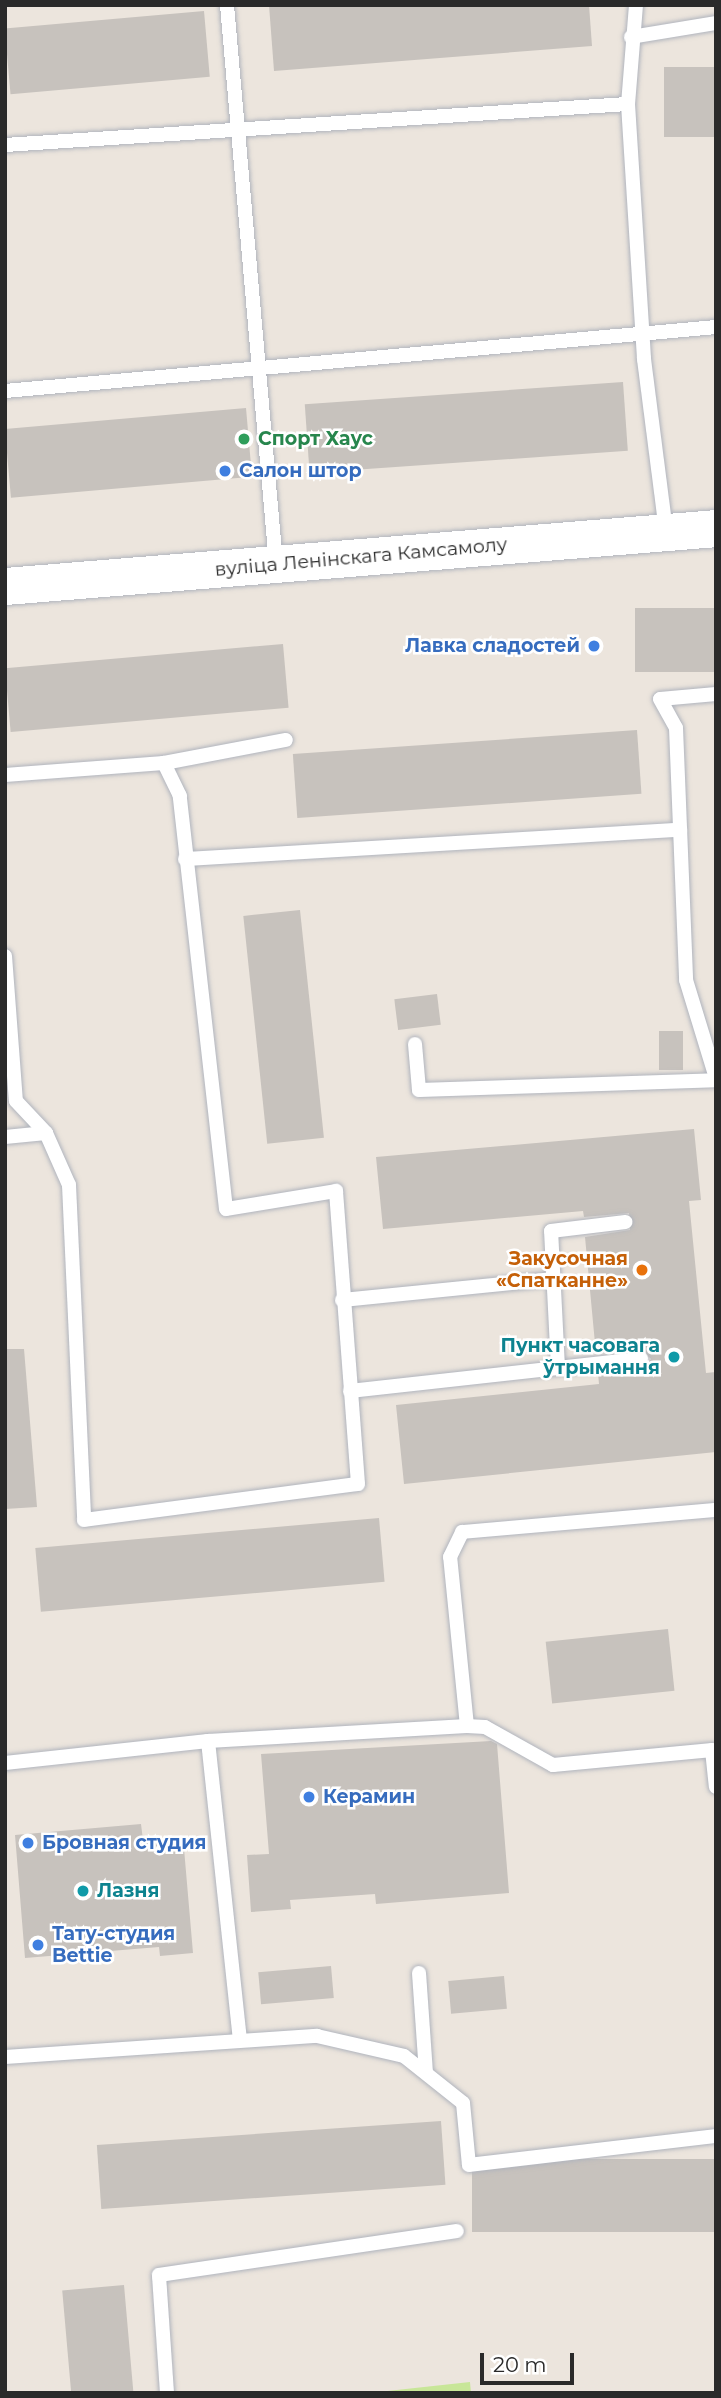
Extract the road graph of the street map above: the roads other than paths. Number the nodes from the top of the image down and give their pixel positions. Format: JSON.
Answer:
{"nodes":[{"id":1,"x":227,"y":5,"type":"edge"},
{"id":2,"x":636,"y":5,"type":"edge"},
{"id":3,"x":716,"y":23,"type":"edge"},
{"id":4,"x":631,"y":37,"type":"junction"},
{"id":5,"x":628,"y":104,"type":"junction"},
{"id":6,"x":238,"y":129,"type":"junction"},
{"id":7,"x":5,"y":145,"type":"edge"},
{"id":8,"x":716,"y":327,"type":"edge"},
{"id":9,"x":645,"y":332,"type":"junction"},
{"id":10,"x":258,"y":367,"type":"junction"},
{"id":11,"x":5,"y":391,"type":"edge"},
{"id":12,"x":716,"y":528,"type":"edge"},
{"id":13,"x":666,"y":530,"type":"junction"},
{"id":14,"x":276,"y":566,"type":"junction"},
{"id":15,"x":5,"y":586,"type":"edge"},
{"id":16,"x":716,"y":694,"type":"edge"},
{"id":17,"x":286,"y":740,"type":"dead end"},
{"id":18,"x":164,"y":763,"type":"junction"},
{"id":19,"x":5,"y":775,"type":"edge"},
{"id":20,"x":680,"y":830,"type":"junction"},
{"id":21,"x":185,"y":859,"type":"junction"},
{"id":22,"x":5,"y":956,"type":"edge"},
{"id":23,"x":415,"y":1044,"type":"dead end"},
{"id":24,"x":716,"y":1079,"type":"edge"},
{"id":25,"x":46,"y":1133,"type":"junction"},
{"id":26,"x":5,"y":1137,"type":"edge"},
{"id":27,"x":625,"y":1222,"type":"dead end"},
{"id":28,"x":552,"y":1279,"type":"junction"},
{"id":29,"x":342,"y":1300,"type":"junction"},
{"id":30,"x":642,"y":1359,"type":"dead end"},
{"id":31,"x":558,"y":1368,"type":"junction"},
{"id":32,"x":350,"y":1391,"type":"junction"},
{"id":33,"x":716,"y":1510,"type":"edge"},
{"id":34,"x":467,"y":1726,"type":"junction"},
{"id":35,"x":208,"y":1741,"type":"junction"},
{"id":36,"x":5,"y":1763,"type":"edge"},
{"id":37,"x":716,"y":1787,"type":"edge"},
{"id":38,"x":419,"y":1973,"type":"dead end"},
{"id":39,"x":240,"y":2039,"type":"junction"},
{"id":40,"x":5,"y":2057,"type":"edge"},
{"id":41,"x":426,"y":2073,"type":"junction"},
{"id":42,"x":716,"y":2136,"type":"edge"},
{"id":43,"x":457,"y":2231,"type":"dead end"},
{"id":44,"x":167,"y":2393,"type":"edge"}],
"edges":[{"from":1,"to":6,"type":"lane"},
{"from":2,"to":4,"type":"lane"},
{"from":3,"to":4,"type":"lane"},
{"from":4,"to":5,"type":"lane"},
{"from":5,"to":6,"type":"lane"},
{"from":5,"to":9,"type":"lane"},
{"from":6,"to":7,"type":"lane"},
{"from":6,"to":10,"type":"lane"},
{"from":8,"to":9,"type":"lane"},
{"from":9,"to":10,"type":"lane"},
{"from":9,"to":13,"type":"lane"},
{"from":10,"to":11,"type":"lane"},
{"from":10,"to":14,"type":"lane"},
{"from":12,"to":13,"type":"main road","name":"вуліца Ленінскага Камсамолу"},
{"from":13,"to":14,"type":"main road","name":"вуліца Ленінскага Камсамолу"},
{"from":14,"to":15,"type":"main road","name":"вуліца Ленінскага Камсамолу"},
{"from":16,"to":20,"type":"lane"},
{"from":17,"to":18,"type":"lane"},
{"from":18,"to":19,"type":"lane"},
{"from":18,"to":21,"type":"lane"},
{"from":20,"to":21,"type":"lane"},
{"from":20,"to":24,"type":"lane"},
{"from":21,"to":29,"type":"lane"},
{"from":22,"to":25,"type":"lane"},
{"from":23,"to":24,"type":"lane"},
{"from":25,"to":26,"type":"lane"},
{"from":25,"to":32,"type":"lane"},
{"from":27,"to":28,"type":"lane"},
{"from":28,"to":29,"type":"lane"},
{"from":28,"to":31,"type":"lane"},
{"from":29,"to":32,"type":"lane"},
{"from":30,"to":31,"type":"lane"},
{"from":31,"to":32,"type":"lane"},
{"from":33,"to":34,"type":"lane"},
{"from":34,"to":35,"type":"lane"},
{"from":34,"to":37,"type":"lane"},
{"from":35,"to":36,"type":"lane"},
{"from":35,"to":39,"type":"lane"},
{"from":38,"to":41,"type":"lane"},
{"from":39,"to":40,"type":"lane"},
{"from":39,"to":41,"type":"lane"},
{"from":41,"to":42,"type":"lane"},
{"from":43,"to":44,"type":"lane"}]}
